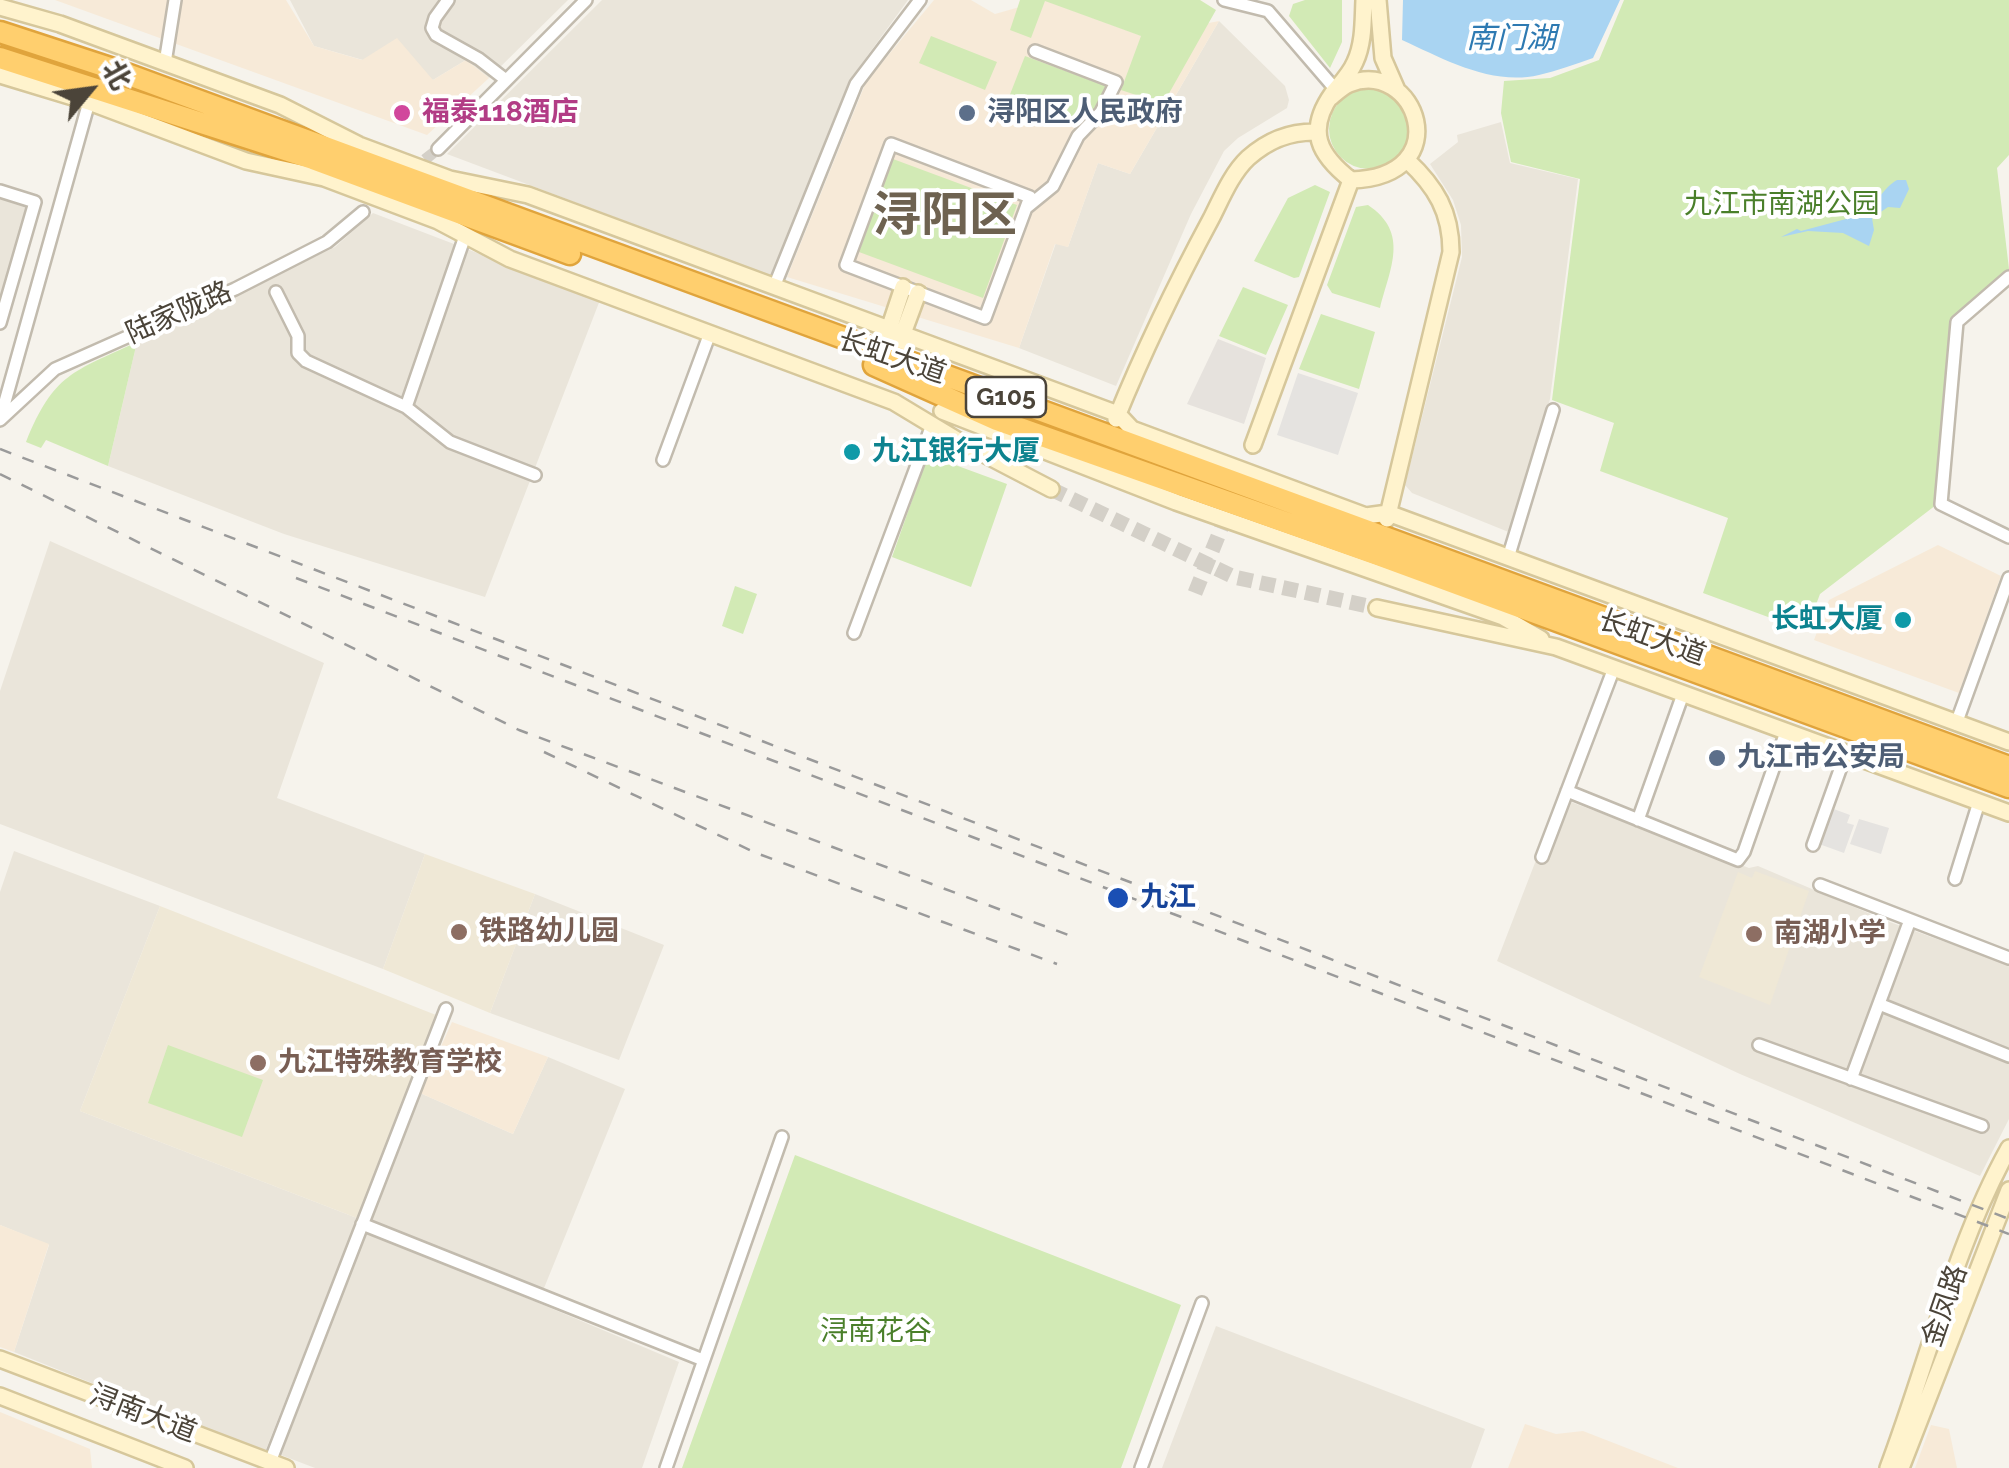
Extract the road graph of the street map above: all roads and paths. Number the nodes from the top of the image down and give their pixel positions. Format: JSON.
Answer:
{"nodes":[{"id":1,"x":175,"y":0,"type":"edge"},
{"id":2,"x":448,"y":0,"type":"edge"},
{"id":3,"x":586,"y":0,"type":"edge"},
{"id":4,"x":920,"y":0,"type":"edge"},
{"id":5,"x":1224,"y":0,"type":"edge"},
{"id":6,"x":1364,"y":0,"type":"edge"},
{"id":7,"x":1378,"y":0,"type":"edge"},
{"id":8,"x":1257,"y":4,"type":"edge"},
{"id":9,"x":0,"y":6,"type":"edge"},
{"id":10,"x":0,"y":32,"type":"edge"},
{"id":11,"x":1035,"y":52,"type":"dead end"},
{"id":12,"x":0,"y":58,"type":"edge"},
{"id":13,"x":165,"y":62,"type":"junction"},
{"id":14,"x":0,"y":76,"type":"edge"},
{"id":15,"x":506,"y":80,"type":"junction"},
{"id":16,"x":1397,"y":90,"type":"junction"},
{"id":17,"x":1333,"y":94,"type":"junction"},
{"id":18,"x":89,"y":102,"type":"junction"},
{"id":19,"x":1318,"y":132,"type":"junction"},
{"id":20,"x":438,"y":148,"type":"tunnel mouth"},
{"id":21,"x":1407,"y":160,"type":"junction"},
{"id":22,"x":1352,"y":180,"type":"junction"},
{"id":23,"x":0,"y":191,"type":"edge"},
{"id":24,"x":1026,"y":208,"type":"junction"},
{"id":25,"x":363,"y":212,"type":"dead end"},
{"id":26,"x":465,"y":236,"type":"junction"},
{"id":27,"x":2009,"y":277,"type":"edge"},
{"id":28,"x":774,"y":287,"type":"junction"},
{"id":29,"x":911,"y":290,"type":"junction"},
{"id":30,"x":276,"y":292,"type":"dead end"},
{"id":31,"x":0,"y":323,"type":"edge"},
{"id":32,"x":896,"y":332,"type":"junction"},
{"id":33,"x":710,"y":333,"type":"junction"},
{"id":34,"x":885,"y":362,"type":"junction"},
{"id":35,"x":894,"y":402,"type":"junction"},
{"id":36,"x":406,"y":408,"type":"junction"},
{"id":37,"x":942,"y":410,"type":"junction"},
{"id":38,"x":1552,"y":410,"type":"dead end"},
{"id":39,"x":0,"y":420,"type":"edge"},
{"id":40,"x":997,"y":420,"type":"junction"},
{"id":41,"x":1115,"y":424,"type":"junction"},
{"id":42,"x":932,"y":425,"type":"junction"},
{"id":43,"x":1253,"y":444,"type":"dead end"},
{"id":44,"x":664,"y":460,"type":"dead end"},
{"id":45,"x":535,"y":475,"type":"dead end"},
{"id":46,"x":1051,"y":488,"type":"tunnel mouth"},
{"id":47,"x":1388,"y":512,"type":"junction"},
{"id":48,"x":1382,"y":537,"type":"junction"},
{"id":49,"x":2009,"y":537,"type":"edge"},
{"id":50,"x":1508,"y":558,"type":"junction"},
{"id":51,"x":2009,"y":578,"type":"edge"},
{"id":52,"x":1377,"y":608,"type":"tunnel mouth"},
{"id":53,"x":854,"y":633,"type":"dead end"},
{"id":54,"x":1556,"y":647,"type":"junction"},
{"id":55,"x":1645,"y":656,"type":"junction"},
{"id":56,"x":1614,"y":668,"type":"junction"},
{"id":57,"x":1857,"y":687,"type":"junction"},
{"id":58,"x":1680,"y":692,"type":"junction"},
{"id":59,"x":1809,"y":696,"type":"junction"},
{"id":60,"x":1956,"y":724,"type":"junction"},
{"id":61,"x":1786,"y":732,"type":"junction"},
{"id":62,"x":1858,"y":733,"type":"junction"},
{"id":63,"x":1812,"y":741,"type":"junction"},
{"id":64,"x":2009,"y":742,"type":"edge"},
{"id":65,"x":1846,"y":753,"type":"junction"},
{"id":66,"x":2009,"y":767,"type":"edge"},
{"id":67,"x":2009,"y":787,"type":"edge"},
{"id":68,"x":1567,"y":791,"type":"junction"},
{"id":69,"x":1979,"y":802,"type":"junction"},
{"id":70,"x":2009,"y":813,"type":"edge"},
{"id":71,"x":1638,"y":820,"type":"junction"},
{"id":72,"x":1813,"y":845,"type":"dead end"},
{"id":73,"x":1542,"y":857,"type":"dead end"},
{"id":74,"x":1956,"y":879,"type":"dead end"},
{"id":75,"x":1820,"y":885,"type":"dead end"},
{"id":76,"x":1910,"y":920,"type":"junction"},
{"id":77,"x":2009,"y":958,"type":"edge"},
{"id":78,"x":1879,"y":1004,"type":"junction"},
{"id":79,"x":446,"y":1009,"type":"dead end"},
{"id":80,"x":1759,"y":1045,"type":"dead end"},
{"id":81,"x":2009,"y":1056,"type":"edge"},
{"id":82,"x":1851,"y":1078,"type":"junction"},
{"id":83,"x":1982,"y":1126,"type":"dead end"},
{"id":84,"x":782,"y":1137,"type":"dead end"},
{"id":85,"x":2009,"y":1148,"type":"edge"},
{"id":86,"x":2009,"y":1190,"type":"edge"},
{"id":87,"x":362,"y":1224,"type":"junction"},
{"id":88,"x":1202,"y":1303,"type":"dead end"},
{"id":89,"x":0,"y":1359,"type":"edge"},
{"id":90,"x":703,"y":1360,"type":"junction"},
{"id":91,"x":0,"y":1396,"type":"edge"},
{"id":92,"x":278,"y":1465,"type":"edge"},
{"id":93,"x":185,"y":1468,"type":"edge"},
{"id":94,"x":666,"y":1468,"type":"edge"},
{"id":95,"x":1141,"y":1468,"type":"edge"},
{"id":96,"x":1888,"y":1468,"type":"edge"},
{"id":97,"x":1902,"y":1468,"type":"edge"}],
"edges":[{"from":1,"to":13,"type":"street"},
{"from":2,"to":15,"type":"street"},
{"from":3,"to":15,"type":"street"},
{"from":4,"to":28,"type":"street"},
{"from":5,"to":8,"type":"street"},
{"from":6,"to":17,"type":"street"},
{"from":7,"to":16,"type":"street"},
{"from":8,"to":17,"type":"street"},
{"from":9,"to":13,"type":"street"},
{"from":10,"to":34,"type":"highway","name":"长虹大道","number":"G105"},
{"from":11,"to":24,"type":"street"},
{"from":12,"to":34,"type":"highway","name":"长虹大道","number":"G105"},
{"from":13,"to":28,"type":"street"},
{"from":14,"to":18,"type":"street"},
{"from":15,"to":20,"type":"street"},
{"from":16,"to":17,"type":"street"},
{"from":16,"to":21,"type":"street"},
{"from":17,"to":19,"type":"street"},
{"from":18,"to":26,"type":"street"},
{"from":18,"to":39,"type":"street"},
{"from":19,"to":22,"type":"street"},
{"from":19,"to":41,"type":"street"},
{"from":21,"to":22,"type":"street"},
{"from":21,"to":47,"type":"street"},
{"from":22,"to":43,"type":"street"},
{"from":23,"to":31,"type":"street"},
{"from":24,"to":29,"type":"street"},
{"from":24,"to":29,"type":"street"},
{"from":25,"to":39,"type":"street","name":"陆家陇路"},
{"from":26,"to":33,"type":"street"},
{"from":26,"to":36,"type":"street"},
{"from":27,"to":49,"type":"street"},
{"from":28,"to":32,"type":"street"},
{"from":29,"to":32,"type":"street"},
{"from":30,"to":36,"type":"street"},
{"from":32,"to":34,"type":"street"},
{"from":32,"to":41,"type":"street"},
{"from":33,"to":35,"type":"street"},
{"from":33,"to":44,"type":"street"},
{"from":34,"to":40,"type":"highway","name":"长虹大道","number":"G105"},
{"from":34,"to":41,"type":"highway","name":"长虹大道","number":"G105"},
{"from":35,"to":37,"type":"street"},
{"from":35,"to":42,"type":"street"},
{"from":36,"to":45,"type":"street"},
{"from":37,"to":40,"type":"street"},
{"from":37,"to":54,"type":"street"},
{"from":38,"to":50,"type":"street"},
{"from":40,"to":55,"type":"highway","name":"长虹大道","number":"G105"},
{"from":41,"to":47,"type":"street"},
{"from":41,"to":48,"type":"highway","name":"长虹大道","number":"G105"},
{"from":42,"to":46,"type":"street"},
{"from":42,"to":53,"type":"street"},
{"from":47,"to":48,"type":"street"},
{"from":47,"to":50,"type":"street"},
{"from":48,"to":59,"type":"highway","name":"长虹大道","number":"G105"},
{"from":50,"to":57,"type":"street"},
{"from":51,"to":60,"type":"street"},
{"from":52,"to":54,"type":"street"},
{"from":54,"to":56,"type":"street"},
{"from":55,"to":58,"type":"street"},
{"from":55,"to":62,"type":"highway","name":"长虹大道","number":"G105"},
{"from":56,"to":58,"type":"street"},
{"from":56,"to":68,"type":"street"},
{"from":57,"to":59,"type":"street"},
{"from":57,"to":60,"type":"street"},
{"from":58,"to":61,"type":"street"},
{"from":58,"to":71,"type":"street"},
{"from":59,"to":66,"type":"highway","name":"长虹大道","number":"G105"},
{"from":60,"to":64,"type":"street"},
{"from":61,"to":63,"type":"street"},
{"from":61,"to":71,"type":"street"},
{"from":62,"to":63,"type":"street"},
{"from":62,"to":67,"type":"highway","name":"长虹大道","number":"G105"},
{"from":63,"to":65,"type":"street"},
{"from":65,"to":69,"type":"street"},
{"from":65,"to":72,"type":"street"},
{"from":68,"to":71,"type":"street"},
{"from":68,"to":73,"type":"street"},
{"from":69,"to":70,"type":"street"},
{"from":69,"to":74,"type":"street"},
{"from":75,"to":76,"type":"street"},
{"from":76,"to":77,"type":"street"},
{"from":76,"to":78,"type":"street"},
{"from":78,"to":81,"type":"street"},
{"from":78,"to":82,"type":"street"},
{"from":79,"to":87,"type":"street"},
{"from":80,"to":82,"type":"street"},
{"from":82,"to":83,"type":"street"},
{"from":84,"to":90,"type":"street"},
{"from":85,"to":96,"type":"street","name":"金凤路"},
{"from":86,"to":97,"type":"street","name":"金凤路"},
{"from":87,"to":90,"type":"street"},
{"from":87,"to":92,"type":"street"},
{"from":88,"to":95,"type":"street"},
{"from":89,"to":92,"type":"street","name":"浔南大道"},
{"from":90,"to":94,"type":"street"},
{"from":91,"to":93,"type":"street","name":"浔南大道"}]}
